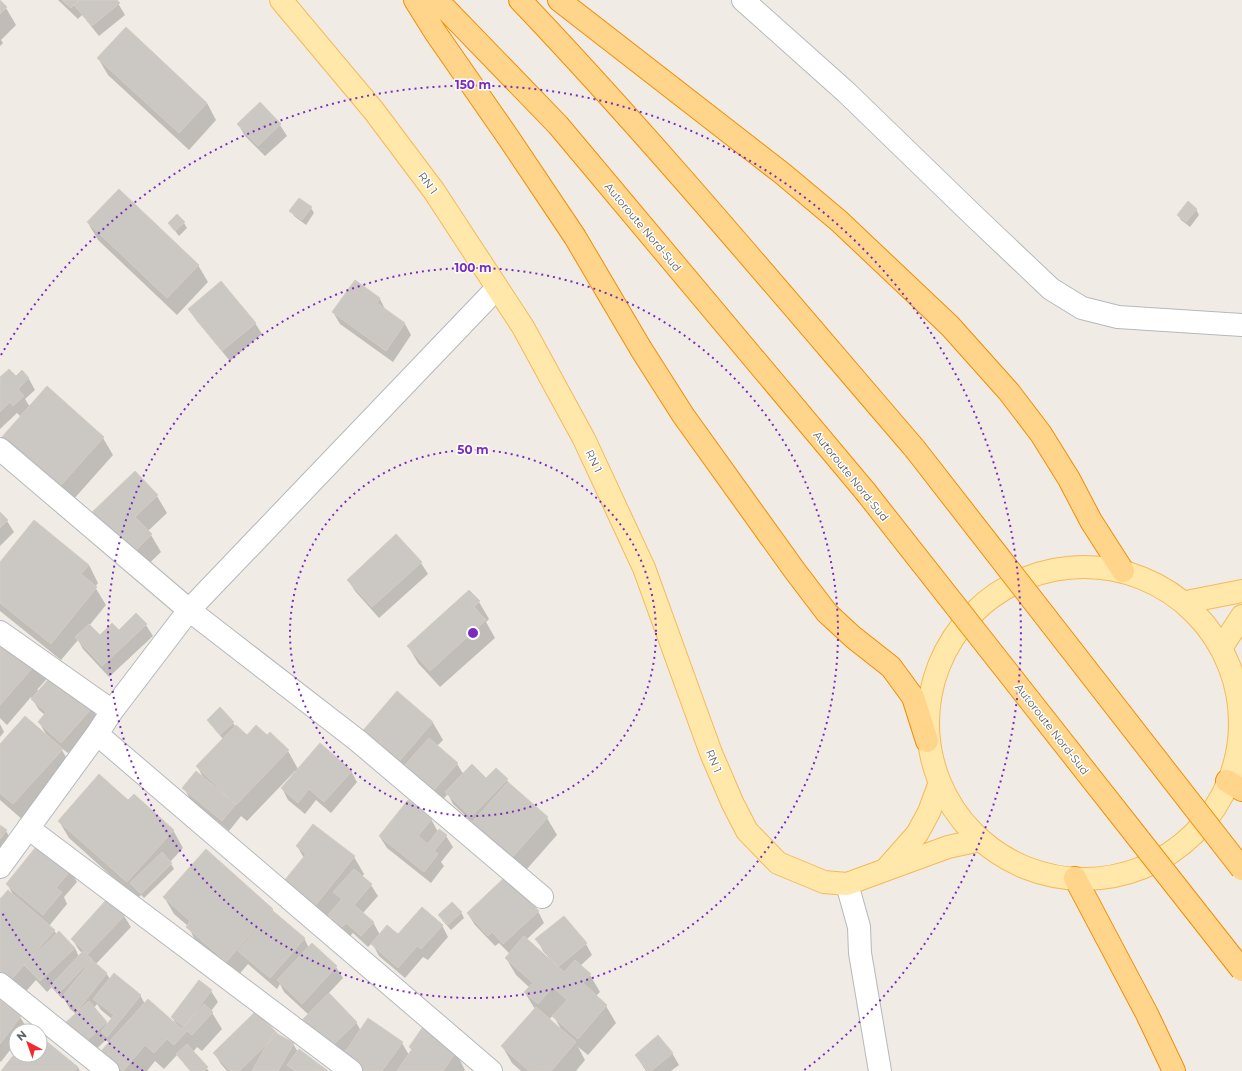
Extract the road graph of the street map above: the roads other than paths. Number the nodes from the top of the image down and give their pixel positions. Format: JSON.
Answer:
{"nodes":[{"id":1,"x":281,"y":0,"type":"edge"},
{"id":2,"x":415,"y":0,"type":"edge"},
{"id":3,"x":438,"y":0,"type":"edge"},
{"id":4,"x":520,"y":0,"type":"edge"},
{"id":5,"x":559,"y":0,"type":"edge"},
{"id":6,"x":743,"y":0,"type":"edge"},
{"id":7,"x":497,"y":288,"type":"junction"},
{"id":8,"x":1242,"y":326,"type":"edge"},
{"id":9,"x":0,"y":448,"type":"edge"},
{"id":10,"x":1122,"y":571,"type":"junction"},
{"id":11,"x":1242,"y":591,"type":"edge"},
{"id":12,"x":1186,"y":602,"type":"junction"},
{"id":13,"x":189,"y":610,"type":"junction"},
{"id":14,"x":1242,"y":616,"type":"edge"},
{"id":15,"x":0,"y":632,"type":"edge"},
{"id":16,"x":1223,"y":645,"type":"junction"},
{"id":17,"x":112,"y":711,"type":"junction"},
{"id":18,"x":98,"y":734,"type":"junction"},
{"id":19,"x":927,"y":741,"type":"junction"},
{"id":20,"x":939,"y":785,"type":"junction"},
{"id":21,"x":1234,"y":785,"type":"edge"},
{"id":22,"x":28,"y":828,"type":"junction"},
{"id":23,"x":980,"y":840,"type":"junction"},
{"id":24,"x":7,"y":842,"type":"edge"},
{"id":25,"x":0,"y":867,"type":"edge"},
{"id":26,"x":1242,"y":869,"type":"edge"},
{"id":27,"x":885,"y":870,"type":"junction"},
{"id":28,"x":1075,"y":878,"type":"junction"},
{"id":29,"x":847,"y":884,"type":"junction"},
{"id":30,"x":542,"y":897,"type":"dead end"},
{"id":31,"x":1242,"y":970,"type":"edge"},
{"id":32,"x":0,"y":984,"type":"edge"},
{"id":33,"x":108,"y":1071,"type":"edge"},
{"id":34,"x":350,"y":1071,"type":"edge"},
{"id":35,"x":491,"y":1071,"type":"edge"},
{"id":36,"x":880,"y":1071,"type":"edge"},
{"id":37,"x":1174,"y":1071,"type":"edge"}],
"edges":[{"from":1,"to":7,"type":"main road","name":"RN 1"},
{"from":2,"to":19,"type":"highway"},
{"from":3,"to":31,"type":"highway","name":"Autoroute Nord-Sud","bridge":true},
{"from":4,"to":26,"type":"highway","bridge":true},
{"from":5,"to":10,"type":"highway"},
{"from":6,"to":8,"type":"street"},
{"from":7,"to":13,"type":"street"},
{"from":7,"to":29,"type":"main road","name":"RN 1"},
{"from":9,"to":13,"type":"street"},
{"from":10,"to":12,"type":"main road"},
{"from":10,"to":19,"type":"main road"},
{"from":11,"to":12,"type":"main road"},
{"from":12,"to":16,"type":"main road"},
{"from":13,"to":17,"type":"street"},
{"from":13,"to":30,"type":"street"},
{"from":14,"to":16,"type":"main road"},
{"from":15,"to":17,"type":"street"},
{"from":16,"to":21,"type":"main road"},
{"from":17,"to":18,"type":"street"},
{"from":18,"to":22,"type":"street"},
{"from":18,"to":35,"type":"street"},
{"from":19,"to":20,"type":"main road"},
{"from":20,"to":23,"type":"main road"},
{"from":20,"to":27,"type":"main road","name":"RN 1"},
{"from":21,"to":28,"type":"main road"},
{"from":22,"to":24,"type":"street"},
{"from":22,"to":34,"type":"street"},
{"from":23,"to":27,"type":"main road","name":"RN 1"},
{"from":23,"to":28,"type":"main road"},
{"from":24,"to":25,"type":"street"},
{"from":27,"to":29,"type":"main road","name":"RN 1"},
{"from":28,"to":37,"type":"highway"},
{"from":29,"to":36,"type":"street"},
{"from":32,"to":33,"type":"street"}]}
